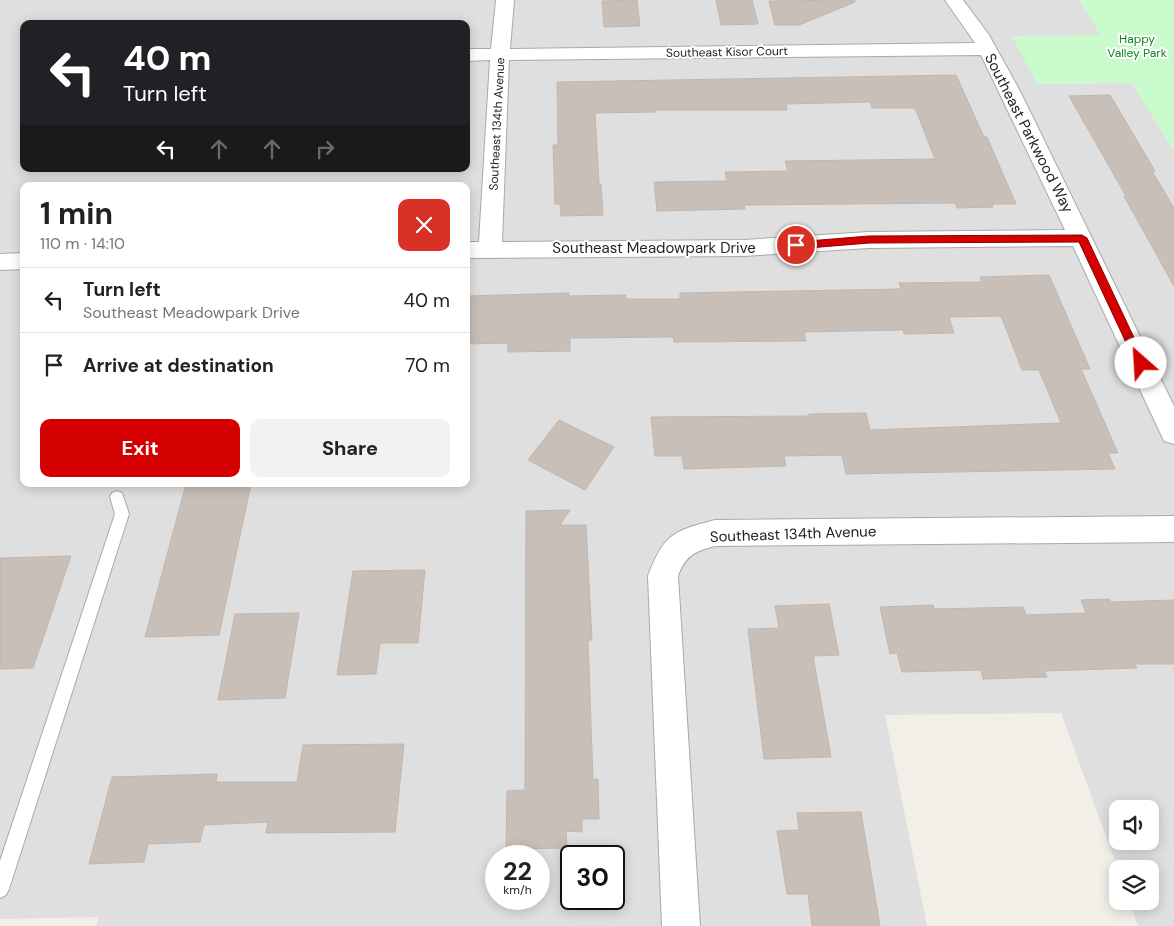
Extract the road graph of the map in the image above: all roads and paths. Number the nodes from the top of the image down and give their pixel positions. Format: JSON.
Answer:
{"nodes":[{"id":1,"x":505,"y":0,"type":"edge"},
{"id":2,"x":954,"y":0,"type":"edge"},
{"id":3,"x":987,"y":49,"type":"junction"},
{"id":4,"x":500,"y":54,"type":"junction"},
{"id":5,"x":470,"y":55,"type":"edge"},
{"id":6,"x":1082,"y":238,"type":"junction"},
{"id":7,"x":490,"y":249,"type":"junction"},
{"id":8,"x":470,"y":250,"type":"edge"},
{"id":9,"x":20,"y":261,"type":"edge"},
{"id":10,"x":0,"y":262,"type":"edge"},
{"id":11,"x":1174,"y":433,"type":"edge"},
{"id":12,"x":117,"y":497,"type":"dead end"},
{"id":13,"x":1174,"y":529,"type":"edge"},
{"id":14,"x":0,"y":889,"type":"edge"},
{"id":15,"x":681,"y":926,"type":"edge"}],
"edges":[{"from":1,"to":4,"type":"street","name":"Southeast 134th Avenue"},
{"from":2,"to":3,"type":"street","name":"Southeast Parkwood Way"},
{"from":3,"to":4,"type":"street","name":"Southeast Kisor Court"},
{"from":3,"to":6,"type":"street","name":"Southeast Parkwood Way"},
{"from":4,"to":5,"type":"street","name":"Southeast Kisor Court"},
{"from":4,"to":7,"type":"street","name":"Southeast 134th Avenue"},
{"from":6,"to":7,"type":"street","name":"Southeast Meadowpark Drive"},
{"from":6,"to":11,"type":"street","name":"Southeast Parkwood Way"},
{"from":7,"to":8,"type":"street","name":"Southeast Meadowpark Drive"},
{"from":9,"to":10,"type":"street"},
{"from":12,"to":14,"type":"lane"},
{"from":13,"to":15,"type":"street","name":"Southeast 134th Avenue"}]}
